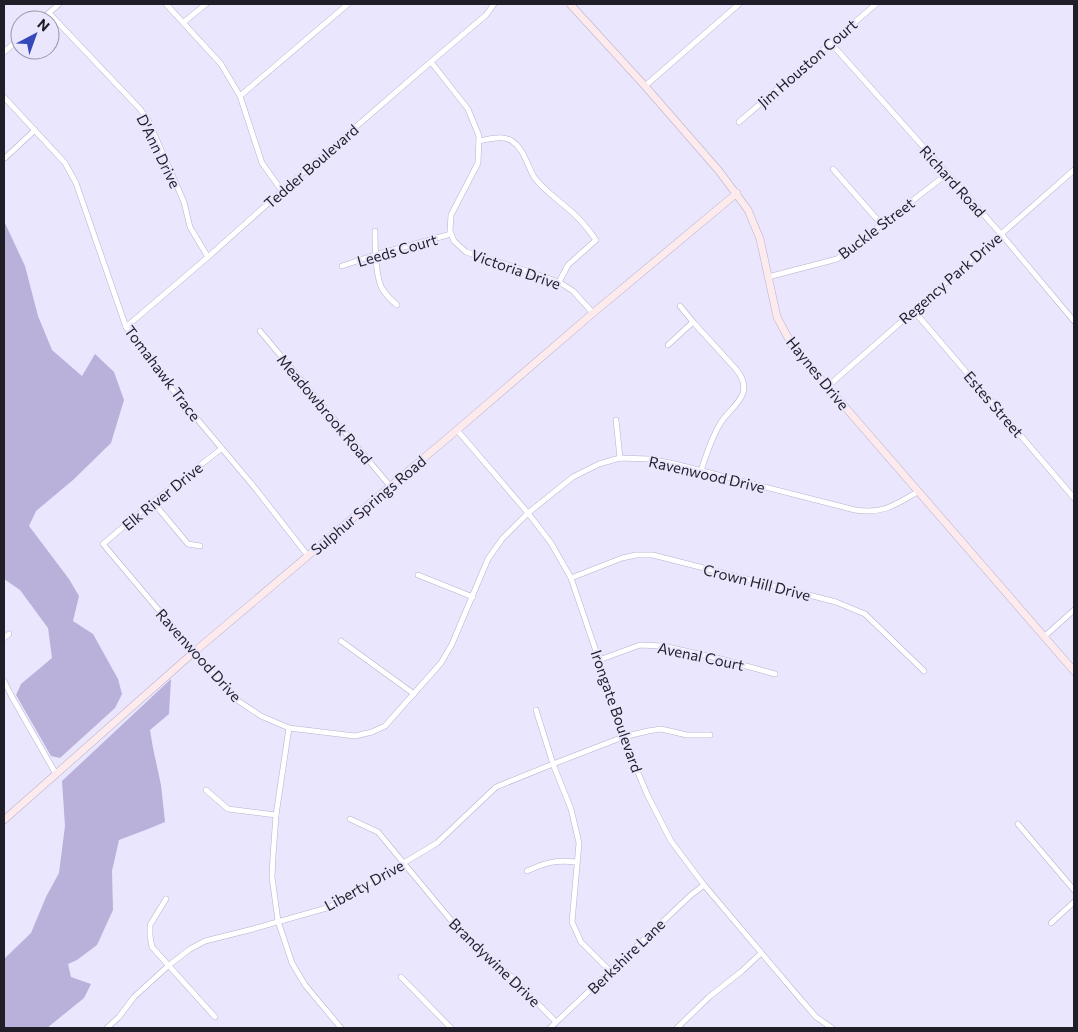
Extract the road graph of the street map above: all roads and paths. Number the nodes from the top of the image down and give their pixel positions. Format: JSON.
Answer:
{"nodes":[{"id":1,"x":166,"y":4,"type":"edge"},
{"id":2,"x":206,"y":4,"type":"edge"},
{"id":3,"x":348,"y":4,"type":"edge"},
{"id":4,"x":494,"y":4,"type":"edge"},
{"id":5,"x":570,"y":4,"type":"edge"},
{"id":6,"x":739,"y":4,"type":"edge"},
{"id":7,"x":876,"y":4,"type":"edge"},
{"id":8,"x":184,"y":22,"type":"junction"},
{"id":9,"x":60,"y":25,"type":"edge"},
{"id":10,"x":830,"y":42,"type":"junction"},
{"id":11,"x":431,"y":62,"type":"junction"},
{"id":12,"x":645,"y":86,"type":"junction"},
{"id":13,"x":240,"y":96,"type":"junction"},
{"id":14,"x":4,"y":97,"type":"edge"},
{"id":15,"x":739,"y":122,"type":"dead end"},
{"id":16,"x":35,"y":130,"type":"junction"},
{"id":17,"x":478,"y":141,"type":"junction"},
{"id":18,"x":5,"y":158,"type":"edge"},
{"id":19,"x":833,"y":169,"type":"dead end"},
{"id":20,"x":1074,"y":170,"type":"edge"},
{"id":21,"x":947,"y":174,"type":"junction"},
{"id":22,"x":282,"y":191,"type":"junction"},
{"id":23,"x":737,"y":193,"type":"junction"},
{"id":24,"x":882,"y":225,"type":"junction"},
{"id":25,"x":375,"y":231,"type":"dead end"},
{"id":26,"x":452,"y":234,"type":"junction"},
{"id":27,"x":1001,"y":234,"type":"junction"},
{"id":28,"x":375,"y":255,"type":"junction"},
{"id":29,"x":208,"y":257,"type":"junction"},
{"id":30,"x":342,"y":266,"type":"dead end"},
{"id":31,"x":768,"y":277,"type":"junction"},
{"id":32,"x":559,"y":282,"type":"junction"},
{"id":33,"x":398,"y":304,"type":"dead end"},
{"id":34,"x":680,"y":306,"type":"dead end"},
{"id":35,"x":914,"y":310,"type":"junction"},
{"id":36,"x":593,"y":313,"type":"junction"},
{"id":37,"x":1074,"y":320,"type":"edge"},
{"id":38,"x":693,"y":322,"type":"junction"},
{"id":39,"x":126,"y":327,"type":"junction"},
{"id":40,"x":260,"y":331,"type":"dead end"},
{"id":41,"x":668,"y":345,"type":"dead end"},
{"id":42,"x":827,"y":387,"type":"junction"},
{"id":43,"x":616,"y":420,"type":"dead end"},
{"id":44,"x":457,"y":430,"type":"junction"},
{"id":45,"x":221,"y":449,"type":"junction"},
{"id":46,"x":620,"y":458,"type":"junction"},
{"id":47,"x":701,"y":472,"type":"junction"},
{"id":48,"x":390,"y":486,"type":"junction"},
{"id":49,"x":919,"y":491,"type":"junction"},
{"id":50,"x":1074,"y":498,"type":"edge"},
{"id":51,"x":153,"y":502,"type":"junction"},
{"id":52,"x":528,"y":513,"type":"junction"},
{"id":53,"x":103,"y":544,"type":"joint"},
{"id":54,"x":200,"y":546,"type":"dead end"},
{"id":55,"x":308,"y":556,"type":"junction"},
{"id":56,"x":418,"y":575,"type":"dead end"},
{"id":57,"x":570,"y":578,"type":"junction"},
{"id":58,"x":473,"y":597,"type":"junction"},
{"id":59,"x":1074,"y":610,"type":"edge"},
{"id":60,"x":9,"y":634,"type":"dead end"},
{"id":61,"x":1045,"y":636,"type":"junction"},
{"id":62,"x":4,"y":638,"type":"edge"},
{"id":63,"x":341,"y":641,"type":"dead end"},
{"id":64,"x":194,"y":652,"type":"junction"},
{"id":65,"x":599,"y":660,"type":"junction"},
{"id":66,"x":924,"y":671,"type":"dead end"},
{"id":67,"x":1074,"y":671,"type":"edge"},
{"id":68,"x":776,"y":674,"type":"dead end"},
{"id":69,"x":4,"y":682,"type":"edge"},
{"id":70,"x":414,"y":694,"type":"junction"},
{"id":71,"x":536,"y":710,"type":"dead end"},
{"id":72,"x":289,"y":728,"type":"junction"},
{"id":73,"x":710,"y":735,"type":"dead end"},
{"id":74,"x":623,"y":737,"type":"junction"},
{"id":75,"x":553,"y":764,"type":"junction"},
{"id":76,"x":56,"y":774,"type":"junction"},
{"id":77,"x":206,"y":790,"type":"dead end"},
{"id":78,"x":276,"y":815,"type":"junction"},
{"id":79,"x":350,"y":819,"type":"dead end"},
{"id":80,"x":4,"y":820,"type":"edge"},
{"id":81,"x":1018,"y":824,"type":"dead end"},
{"id":82,"x":576,"y":862,"type":"junction"},
{"id":83,"x":404,"y":864,"type":"junction"},
{"id":84,"x":527,"y":871,"type":"dead end"},
{"id":85,"x":704,"y":885,"type":"junction"},
{"id":86,"x":1074,"y":890,"type":"edge"},
{"id":87,"x":166,"y":899,"type":"dead end"},
{"id":88,"x":1074,"y":902,"type":"edge"},
{"id":89,"x":278,"y":921,"type":"junction"},
{"id":90,"x":1051,"y":923,"type":"dead end"},
{"id":91,"x":761,"y":953,"type":"junction"},
{"id":92,"x":168,"y":966,"type":"junction"},
{"id":93,"x":610,"y":970,"type":"junction"},
{"id":94,"x":401,"y":977,"type":"dead end"},
{"id":95,"x":215,"y":1017,"type":"dead end"},
{"id":96,"x":556,"y":1022,"type":"junction"},
{"id":97,"x":107,"y":1028,"type":"edge"},
{"id":98,"x":341,"y":1028,"type":"edge"},
{"id":99,"x":451,"y":1028,"type":"edge"},
{"id":100,"x":550,"y":1028,"type":"edge"},
{"id":101,"x":678,"y":1028,"type":"edge"},
{"id":102,"x":832,"y":1028,"type":"edge"}],
"edges":[{"from":1,"to":8,"type":"street"},
{"from":2,"to":8,"type":"street"},
{"from":3,"to":13,"type":"street"},
{"from":4,"to":11,"type":"street","name":"Tedder Boulevard"},
{"from":5,"to":12,"type":"street","name":"Haynes Drive"},
{"from":6,"to":12,"type":"street"},
{"from":7,"to":10,"type":"street","name":"Jim Houston Court"},
{"from":8,"to":13,"type":"street"},
{"from":9,"to":29,"type":"street","name":"D'Ann Drive"},
{"from":10,"to":15,"type":"street","name":"Jim Houston Court"},
{"from":10,"to":21,"type":"street","name":"Richard Road"},
{"from":11,"to":17,"type":"street"},
{"from":11,"to":22,"type":"street","name":"Tedder Boulevard"},
{"from":12,"to":23,"type":"street","name":"Haynes Drive"},
{"from":13,"to":22,"type":"street"},
{"from":14,"to":16,"type":"street","name":"Tomahawk Trace"},
{"from":16,"to":18,"type":"street"},
{"from":16,"to":39,"type":"street","name":"Tomahawk Trace"},
{"from":17,"to":26,"type":"street"},
{"from":17,"to":32,"type":"street"},
{"from":19,"to":24,"type":"street"},
{"from":20,"to":27,"type":"street","name":"Regency Park Drive"},
{"from":21,"to":24,"type":"street","name":"Buckle Street"},
{"from":21,"to":27,"type":"street","name":"Richard Road"},
{"from":22,"to":29,"type":"street","name":"Tedder Boulevard"},
{"from":23,"to":31,"type":"street","name":"Haynes Drive"},
{"from":23,"to":36,"type":"street","name":"Sulphur Springs Road"},
{"from":24,"to":31,"type":"street","name":"Buckle Street"},
{"from":25,"to":28,"type":"street"},
{"from":26,"to":28,"type":"street","name":"Leeds Court"},
{"from":26,"to":32,"type":"street","name":"Victoria Drive"},
{"from":27,"to":35,"type":"street","name":"Regency Park Drive"},
{"from":27,"to":37,"type":"street","name":"Richard Road"},
{"from":28,"to":30,"type":"street","name":"Leeds Court"},
{"from":28,"to":33,"type":"street"},
{"from":29,"to":39,"type":"street","name":"Tedder Boulevard"},
{"from":31,"to":42,"type":"street","name":"Haynes Drive"},
{"from":32,"to":36,"type":"street","name":"Victoria Drive"},
{"from":34,"to":38,"type":"street"},
{"from":35,"to":42,"type":"street","name":"Regency Park Drive"},
{"from":35,"to":50,"type":"street","name":"Estes Street"},
{"from":36,"to":44,"type":"street","name":"Sulphur Springs Road"},
{"from":38,"to":41,"type":"street"},
{"from":38,"to":47,"type":"street"},
{"from":39,"to":45,"type":"street","name":"Tomahawk Trace"},
{"from":40,"to":48,"type":"street","name":"Meadowbrook Road"},
{"from":42,"to":49,"type":"street","name":"Haynes Drive"},
{"from":43,"to":46,"type":"street"},
{"from":44,"to":48,"type":"street","name":"Sulphur Springs Road"},
{"from":44,"to":52,"type":"street","name":"Irongate Boulevard"},
{"from":45,"to":51,"type":"street","name":"Elk River Drive"},
{"from":45,"to":55,"type":"street","name":"Tomahawk Trace"},
{"from":46,"to":47,"type":"street","name":"Ravenwood Drive"},
{"from":46,"to":52,"type":"street","name":"Ravenwood Drive"},
{"from":47,"to":49,"type":"street","name":"Ravenwood Drive"},
{"from":48,"to":55,"type":"street","name":"Sulphur Springs Road"},
{"from":49,"to":61,"type":"street","name":"Haynes Drive"},
{"from":51,"to":53,"type":"street","name":"Elk River Drive"},
{"from":51,"to":54,"type":"street"},
{"from":52,"to":57,"type":"street","name":"Irongate Boulevard"},
{"from":52,"to":58,"type":"street","name":"Ravenwood Drive"},
{"from":53,"to":64,"type":"street","name":"Ravenwood Drive"},
{"from":55,"to":64,"type":"street","name":"Sulphur Springs Road"},
{"from":56,"to":58,"type":"street"},
{"from":57,"to":65,"type":"street","name":"Irongate Boulevard"},
{"from":57,"to":66,"type":"street","name":"Crown Hill Drive"},
{"from":58,"to":70,"type":"street","name":"Ravenwood Drive"},
{"from":59,"to":61,"type":"street"},
{"from":60,"to":62,"type":"street"},
{"from":61,"to":67,"type":"street","name":"Haynes Drive"},
{"from":63,"to":70,"type":"street"},
{"from":64,"to":72,"type":"street","name":"Ravenwood Drive"},
{"from":64,"to":76,"type":"street","name":"Sulphur Springs Road"},
{"from":65,"to":68,"type":"street","name":"Avenal Court"},
{"from":65,"to":74,"type":"street","name":"Irongate Boulevard"},
{"from":69,"to":76,"type":"street"},
{"from":70,"to":72,"type":"street","name":"Ravenwood Drive"},
{"from":71,"to":75,"type":"street"},
{"from":72,"to":78,"type":"street"},
{"from":73,"to":74,"type":"street","name":"Liberty Drive"},
{"from":74,"to":75,"type":"street","name":"Liberty Drive"},
{"from":74,"to":85,"type":"street","name":"Irongate Boulevard"},
{"from":75,"to":82,"type":"street"},
{"from":75,"to":83,"type":"street","name":"Liberty Drive"},
{"from":76,"to":80,"type":"street","name":"Sulphur Springs Road"},
{"from":77,"to":78,"type":"street"},
{"from":78,"to":89,"type":"street"},
{"from":79,"to":83,"type":"street","name":"Brandywine Drive"},
{"from":81,"to":86,"type":"street"},
{"from":82,"to":84,"type":"street"},
{"from":82,"to":93,"type":"street"},
{"from":83,"to":89,"type":"street","name":"Liberty Drive"},
{"from":83,"to":96,"type":"street","name":"Brandywine Drive"},
{"from":85,"to":91,"type":"street","name":"Irongate Boulevard"},
{"from":85,"to":93,"type":"street","name":"Berkshire Lane"},
{"from":87,"to":92,"type":"street"},
{"from":88,"to":90,"type":"street"},
{"from":89,"to":92,"type":"street","name":"Liberty Drive"},
{"from":89,"to":98,"type":"street"},
{"from":91,"to":101,"type":"street"},
{"from":91,"to":102,"type":"street","name":"Irongate Boulevard"},
{"from":92,"to":95,"type":"street"},
{"from":92,"to":97,"type":"street","name":"Liberty Drive"},
{"from":93,"to":96,"type":"street","name":"Berkshire Lane"},
{"from":94,"to":99,"type":"street"},
{"from":96,"to":100,"type":"street","name":"Berkshire Lane"}]}
